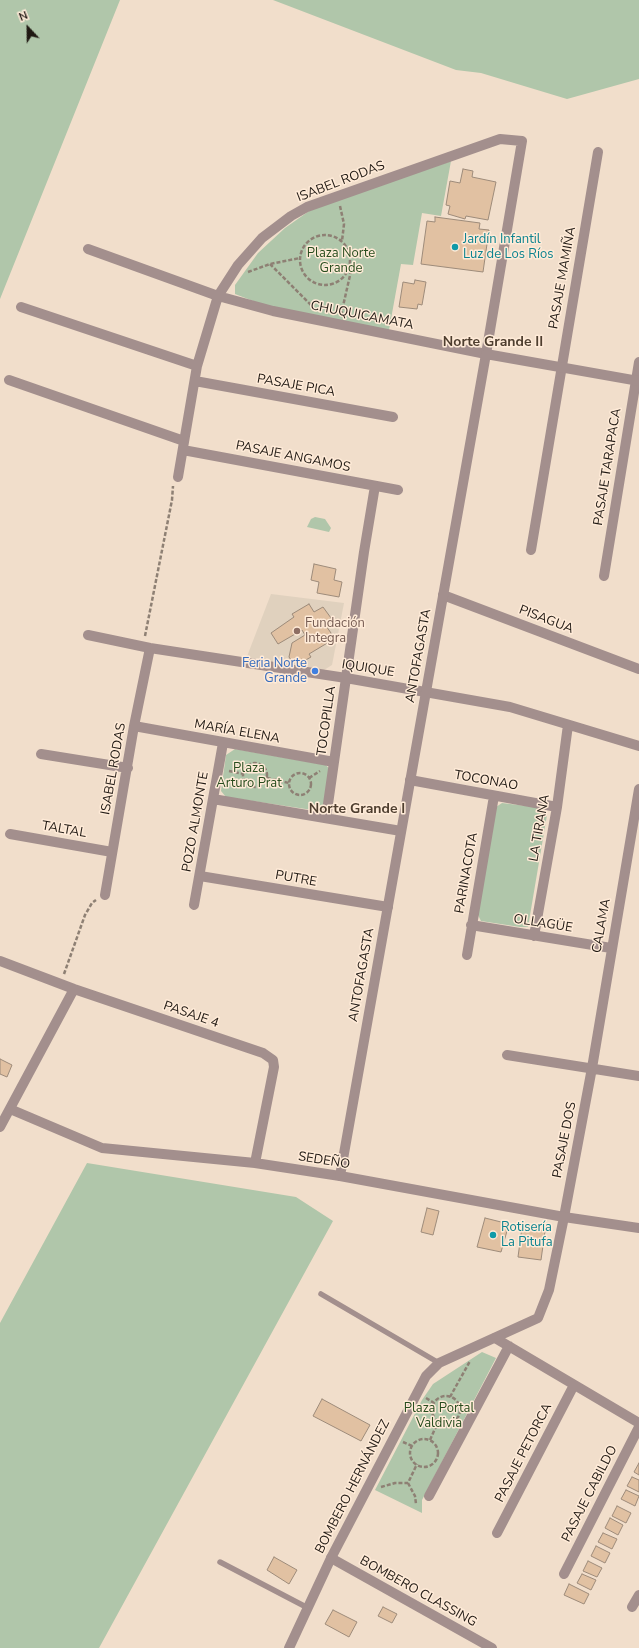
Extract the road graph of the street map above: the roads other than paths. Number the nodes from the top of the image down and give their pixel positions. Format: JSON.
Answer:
{"nodes":[{"id":1,"x":522,"y":141,"type":"joint"},
{"id":2,"x":598,"y":152,"type":"dead end"},
{"id":3,"x":88,"y":249,"type":"dead end"},
{"id":4,"x":218,"y":296,"type":"junction"},
{"id":5,"x":21,"y":307,"type":"dead end"},
{"id":6,"x":486,"y":354,"type":"junction"},
{"id":7,"x":639,"y":362,"type":"edge"},
{"id":8,"x":197,"y":366,"type":"junction"},
{"id":9,"x":561,"y":367,"type":"junction"},
{"id":10,"x":10,"y":380,"type":"dead end"},
{"id":11,"x":194,"y":381,"type":"junction"},
{"id":12,"x":637,"y":381,"type":"edge"},
{"id":13,"x":393,"y":417,"type":"dead end"},
{"id":14,"x":183,"y":446,"type":"junction"},
{"id":15,"x":178,"y":477,"type":"road end"},
{"id":16,"x":375,"y":486,"type":"junction"},
{"id":17,"x":398,"y":490,"type":"dead end"},
{"id":18,"x":531,"y":550,"type":"dead end"},
{"id":19,"x":604,"y":576,"type":"dead end"},
{"id":20,"x":443,"y":595,"type":"junction"},
{"id":21,"x":88,"y":635,"type":"dead end"},
{"id":22,"x":147,"y":648,"type":"junction"},
{"id":23,"x":639,"y":669,"type":"edge"},
{"id":24,"x":346,"y":678,"type":"junction"},
{"id":25,"x":426,"y":692,"type":"junction"},
{"id":26,"x":568,"y":725,"type":"junction"},
{"id":27,"x":134,"y":726,"type":"junction"},
{"id":28,"x":223,"y":743,"type":"junction"},
{"id":29,"x":639,"y":746,"type":"edge"},
{"id":30,"x":41,"y":754,"type":"dead end"},
{"id":31,"x":334,"y":762,"type":"junction"},
{"id":32,"x":128,"y":768,"type":"junction"},
{"id":33,"x":410,"y":780,"type":"junction"},
{"id":34,"x":639,"y":789,"type":"edge"},
{"id":35,"x":494,"y":796,"type":"junction"},
{"id":36,"x":213,"y":799,"type":"junction"},
{"id":37,"x":557,"y":807,"type":"junction"},
{"id":38,"x":326,"y":818,"type":"junction"},
{"id":39,"x":401,"y":830,"type":"junction"},
{"id":40,"x":10,"y":834,"type":"dead end"},
{"id":41,"x":112,"y":852,"type":"junction"},
{"id":42,"x":200,"y":876,"type":"junction"},
{"id":43,"x":105,"y":895,"type":"road end"},
{"id":44,"x":194,"y":905,"type":"dead end"},
{"id":45,"x":388,"y":908,"type":"junction"},
{"id":46,"x":471,"y":925,"type":"junction"},
{"id":47,"x":534,"y":936,"type":"junction"},
{"id":48,"x":612,"y":948,"type":"junction"},
{"id":49,"x":467,"y":955,"type":"dead end"},
{"id":50,"x":0,"y":961,"type":"edge"},
{"id":51,"x":74,"y":989,"type":"junction"},
{"id":52,"x":507,"y":1055,"type":"dead end"},
{"id":53,"x":592,"y":1068,"type":"junction"},
{"id":54,"x":639,"y":1076,"type":"edge"},
{"id":55,"x":10,"y":1109,"type":"junction"},
{"id":56,"x":0,"y":1127,"type":"edge"},
{"id":57,"x":255,"y":1163,"type":"junction"},
{"id":58,"x":340,"y":1176,"type":"junction"},
{"id":59,"x":564,"y":1216,"type":"junction"},
{"id":60,"x":639,"y":1228,"type":"edge"},
{"id":61,"x":321,"y":1294,"type":"dead end"},
{"id":62,"x":495,"y":1338,"type":"junction"},
{"id":63,"x":509,"y":1346,"type":"junction"},
{"id":64,"x":439,"y":1363,"type":"junction"},
{"id":65,"x":574,"y":1385,"type":"junction"},
{"id":66,"x":639,"y":1423,"type":"edge"},
{"id":67,"x":639,"y":1426,"type":"edge"},
{"id":68,"x":430,"y":1496,"type":"dead end"},
{"id":69,"x":497,"y":1533,"type":"dead end"},
{"id":70,"x":331,"y":1558,"type":"junction"},
{"id":71,"x":220,"y":1562,"type":"dead end"},
{"id":72,"x":564,"y":1574,"type":"dead end"},
{"id":73,"x":639,"y":1595,"type":"edge"},
{"id":74,"x":632,"y":1607,"type":"dead end"},
{"id":75,"x":308,"y":1608,"type":"junction"},
{"id":76,"x":289,"y":1648,"type":"edge"},
{"id":77,"x":492,"y":1648,"type":"edge"}],
"edges":[{"from":1,"to":4,"type":"street","name":"ISABEL RODAS"},
{"from":1,"to":6,"type":"street","name":"ANTOFAGASTA"},
{"from":2,"to":9,"type":"street","name":"PASAJE MAMIÑA"},
{"from":3,"to":4,"type":"street","name":"CHUQUICAMATA"},
{"from":4,"to":6,"type":"street","name":"CHUQUICAMATA"},
{"from":4,"to":8,"type":"street","name":"ISABEL RODAS"},
{"from":5,"to":8,"type":"street"},
{"from":6,"to":9,"type":"street","name":"CHUQUICAMATA"},
{"from":6,"to":20,"type":"street","name":"ANTOFAGASTA"},
{"from":7,"to":12,"type":"street","name":"PASAJE TARAPACA"},
{"from":8,"to":11,"type":"street","name":"ISABEL RODAS"},
{"from":9,"to":12,"type":"street","name":"CHUQUICAMATA"},
{"from":9,"to":18,"type":"street","name":"PASAJE MAMIÑA"},
{"from":10,"to":14,"type":"street","name":"PASAJE ANGAMOS"},
{"from":11,"to":13,"type":"street","name":"PASAJE PICA"},
{"from":11,"to":14,"type":"street","name":"ISABEL RODAS"},
{"from":12,"to":19,"type":"street","name":"PASAJE TARAPACA"},
{"from":14,"to":15,"type":"street","name":"ISABEL RODAS"},
{"from":14,"to":16,"type":"street","name":"PASAJE ANGAMOS"},
{"from":16,"to":17,"type":"street","name":"PASAJE ANGAMOS"},
{"from":16,"to":24,"type":"street","name":"TOCOPILLA"},
{"from":20,"to":23,"type":"street","name":"PISAGUA"},
{"from":20,"to":25,"type":"street","name":"ANTOFAGASTA"},
{"from":21,"to":22,"type":"street","name":"IQUIQUE"},
{"from":22,"to":24,"type":"street","name":"IQUIQUE"},
{"from":22,"to":27,"type":"street","name":"ISABEL RODAS"},
{"from":24,"to":25,"type":"street","name":"IQUIQUE"},
{"from":24,"to":31,"type":"street","name":"TOCOPILLA"},
{"from":25,"to":26,"type":"street","name":"IQUIQUE"},
{"from":25,"to":33,"type":"street","name":"ANTOFAGASTA"},
{"from":26,"to":29,"type":"street","name":"IQUIQUE"},
{"from":26,"to":37,"type":"street","name":"LA TIRANA"},
{"from":27,"to":28,"type":"street","name":"MARÍA ELENA"},
{"from":27,"to":32,"type":"street","name":"ISABEL RODAS"},
{"from":28,"to":31,"type":"street","name":"MARÍA ELENA"},
{"from":28,"to":36,"type":"street","name":"POZO ALMONTE"},
{"from":30,"to":32,"type":"street"},
{"from":31,"to":38,"type":"street","name":"TOCOPILLA"},
{"from":32,"to":41,"type":"street","name":"ISABEL RODAS"},
{"from":33,"to":35,"type":"street","name":"TOCONAO"},
{"from":33,"to":39,"type":"street","name":"ANTOFAGASTA"},
{"from":34,"to":48,"type":"street","name":"CALAMA"},
{"from":35,"to":37,"type":"street","name":"TOCONAO"},
{"from":35,"to":46,"type":"street","name":"PARINACOTA"},
{"from":36,"to":38,"type":"street"},
{"from":36,"to":42,"type":"street","name":"POZO ALMONTE"},
{"from":37,"to":47,"type":"street","name":"LA TIRANA"},
{"from":38,"to":39,"type":"street"},
{"from":39,"to":45,"type":"street","name":"ANTOFAGASTA"},
{"from":40,"to":41,"type":"street","name":"TALTAL"},
{"from":41,"to":43,"type":"street","name":"ISABEL RODAS"},
{"from":42,"to":44,"type":"street","name":"POZO ALMONTE"},
{"from":42,"to":45,"type":"street","name":"PUTRE"},
{"from":45,"to":58,"type":"street","name":"ANTOFAGASTA"},
{"from":46,"to":47,"type":"street","name":"OLLAGÜE"},
{"from":46,"to":49,"type":"street","name":"PARINACOTA"},
{"from":47,"to":48,"type":"street","name":"OLLAGÜE"},
{"from":48,"to":53,"type":"street","name":"CALAMA"},
{"from":50,"to":51,"type":"street","name":"PASAJE 4"},
{"from":51,"to":55,"type":"street"},
{"from":51,"to":57,"type":"street","name":"PASAJE 4"},
{"from":52,"to":53,"type":"street"},
{"from":53,"to":54,"type":"street"},
{"from":53,"to":59,"type":"street","name":"PASAJE DOS"},
{"from":55,"to":56,"type":"street"},
{"from":55,"to":57,"type":"street","name":"SEDEÑO"},
{"from":57,"to":58,"type":"street","name":"SEDEÑO"},
{"from":58,"to":59,"type":"street","name":"SEDEÑO"},
{"from":59,"to":60,"type":"street","name":"SEDEÑO"},
{"from":59,"to":62,"type":"street","name":"BOMBERO HERNÁNDEZ"},
{"from":61,"to":64,"type":"lane"},
{"from":62,"to":63,"type":"street"},
{"from":62,"to":64,"type":"street","name":"BOMBERO HERNÁNDEZ"},
{"from":63,"to":65,"type":"street"},
{"from":63,"to":68,"type":"street"},
{"from":64,"to":70,"type":"street","name":"BOMBERO HERNÁNDEZ"},
{"from":65,"to":66,"type":"street"},
{"from":65,"to":69,"type":"street","name":"PASAJE PETORCA"},
{"from":67,"to":72,"type":"street","name":"PASAJE CABILDO"},
{"from":70,"to":75,"type":"street","name":"BOMBERO HERNÁNDEZ"},
{"from":70,"to":77,"type":"street","name":"BOMBERO CLASSING"},
{"from":71,"to":75,"type":"lane"},
{"from":73,"to":74,"type":"street"},
{"from":75,"to":76,"type":"street","name":"BOMBERO HERNÁNDEZ"}]}
